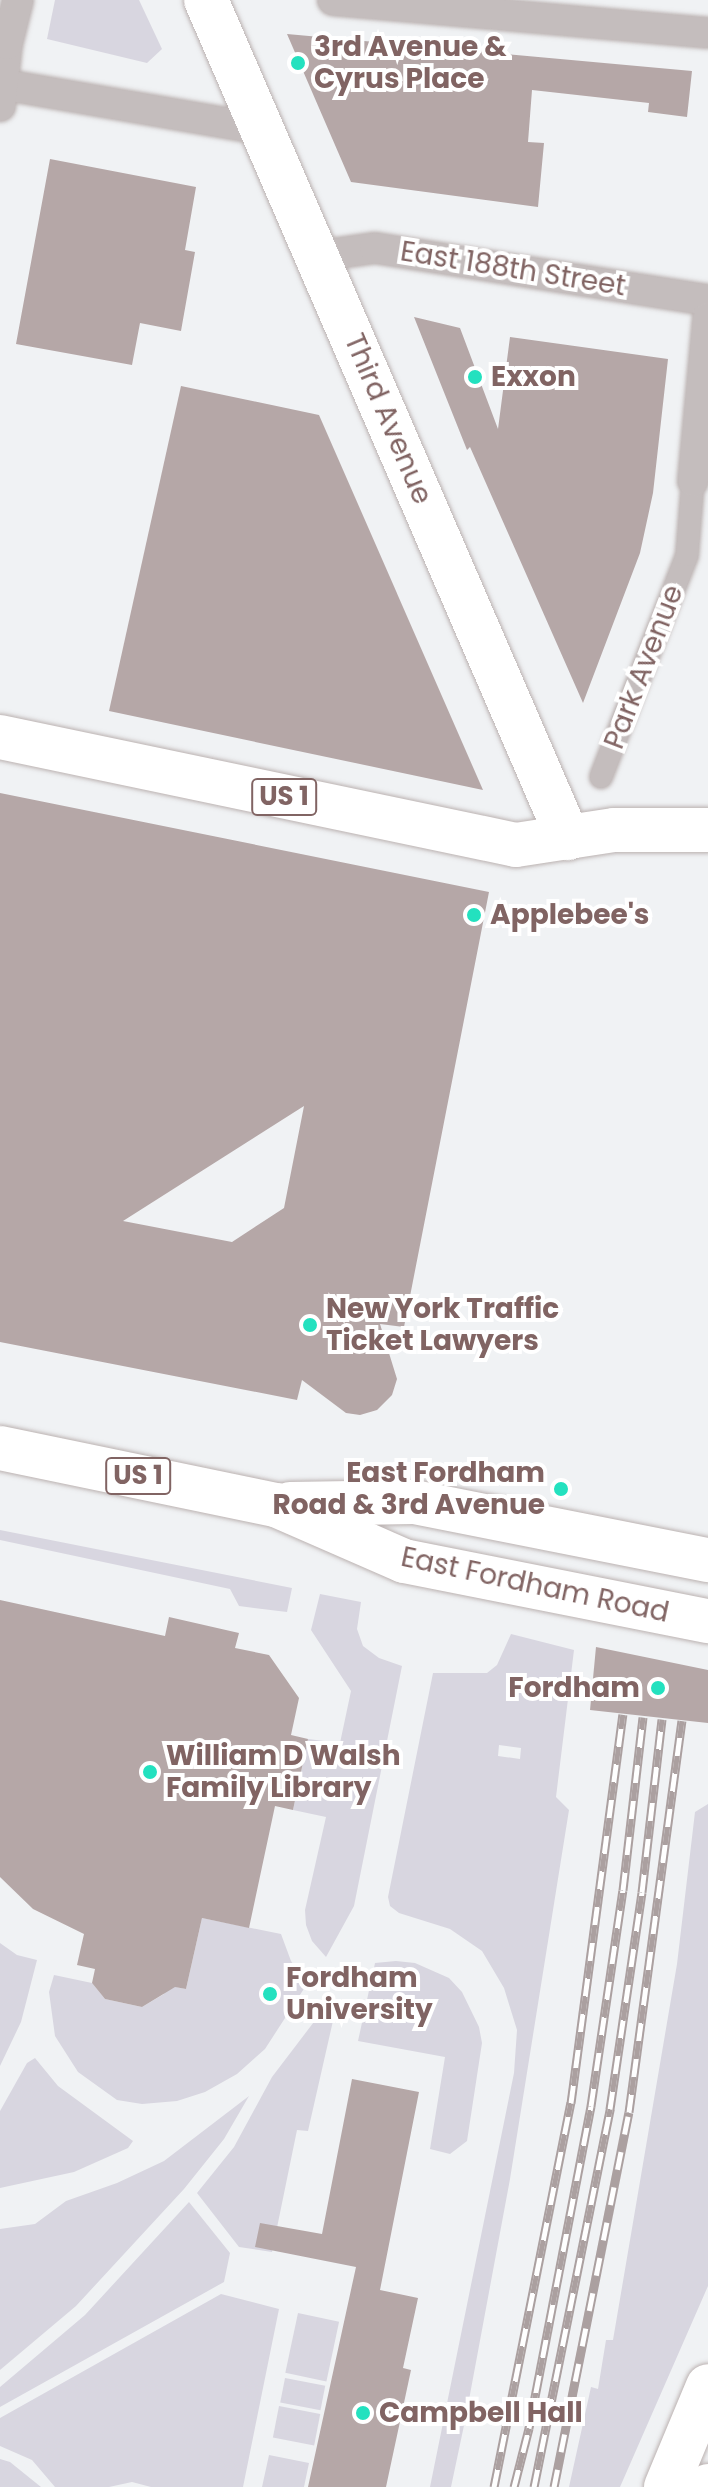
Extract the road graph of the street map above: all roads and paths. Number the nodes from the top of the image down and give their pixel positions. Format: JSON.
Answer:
{"nodes":[{"id":1,"x":18,"y":0,"type":"edge"},
{"id":2,"x":206,"y":0,"type":"edge"},
{"id":3,"x":333,"y":0,"type":"edge"},
{"id":4,"x":708,"y":33,"type":"edge"},
{"id":5,"x":1,"y":91,"type":"edge"},
{"id":6,"x":265,"y":130,"type":"junction"},
{"id":7,"x":318,"y":256,"type":"junction"},
{"id":8,"x":708,"y":300,"type":"edge"},
{"id":9,"x":708,"y":318,"type":"edge"},
{"id":10,"x":693,"y":481,"type":"joint"},
{"id":11,"x":0,"y":737,"type":"edge"},
{"id":12,"x":601,"y":777,"type":"dead end"},
{"id":13,"x":708,"y":830,"type":"edge"},
{"id":14,"x":568,"y":838,"type":"junction"},
{"id":15,"x":0,"y":1448,"type":"edge"},
{"id":16,"x":276,"y":1505,"type":"junction"},
{"id":17,"x":708,"y":1560,"type":"edge"},
{"id":18,"x":708,"y":1621,"type":"edge"},
{"id":19,"x":708,"y":2386,"type":"edge"},
{"id":20,"x":666,"y":2487,"type":"edge"}],
"edges":[{"from":1,"to":5,"type":"street"},
{"from":2,"to":6,"type":"main road","name":"Third Avenue"},
{"from":3,"to":4,"type":"street"},
{"from":5,"to":6,"type":"street"},
{"from":6,"to":7,"type":"main road","name":"Third Avenue"},
{"from":7,"to":8,"type":"street","name":"East 188th Street"},
{"from":7,"to":14,"type":"main road","name":"Third Avenue"},
{"from":9,"to":10,"type":"street","name":"Park Avenue"},
{"from":10,"to":12,"type":"street","name":"Park Avenue"},
{"from":11,"to":14,"type":"main road","number":"US 1"},
{"from":13,"to":14,"type":"main road","number":"US 1"},
{"from":15,"to":16,"type":"main road","name":"East Fordham Road","number":"US 1"},
{"from":16,"to":17,"type":"main road","name":"East Fordham Road","number":"US 1"},
{"from":16,"to":18,"type":"main road","name":"East Fordham Road"},
{"from":19,"to":20,"type":"main road"}]}
